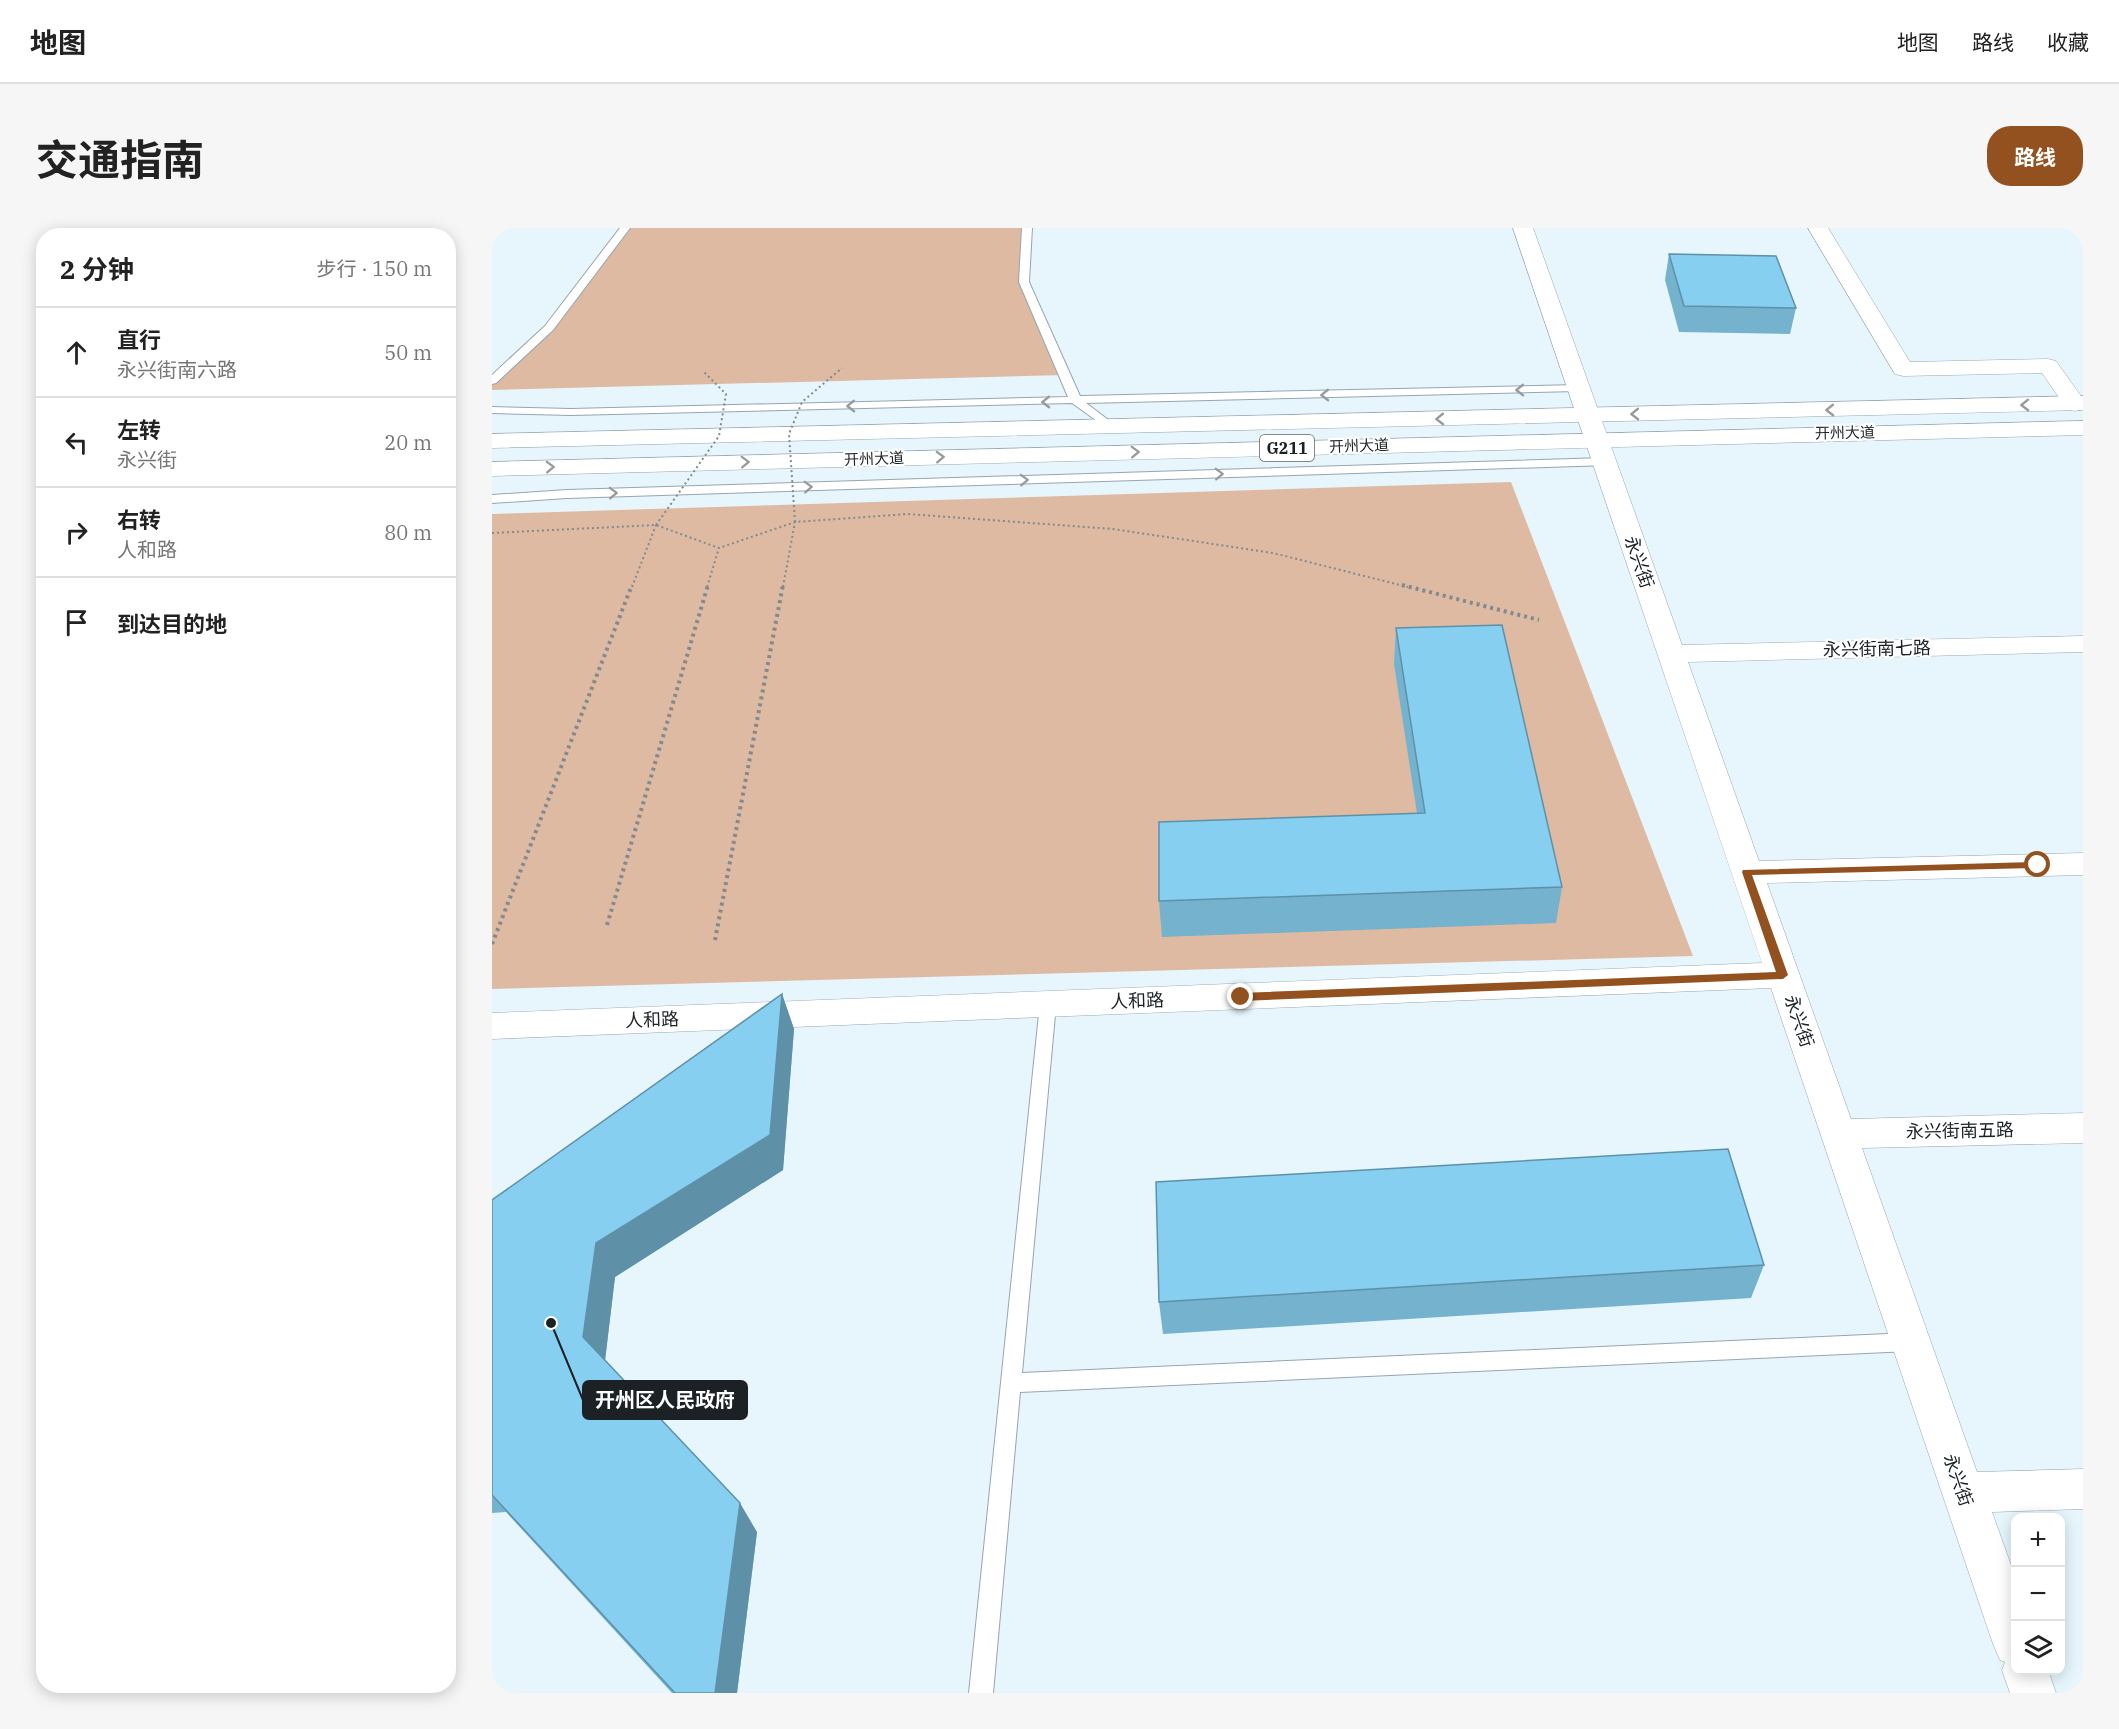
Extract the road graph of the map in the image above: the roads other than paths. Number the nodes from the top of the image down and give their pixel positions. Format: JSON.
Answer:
{"nodes":[{"id":1,"x":625,"y":228,"type":"edge"},
{"id":2,"x":1027,"y":228,"type":"edge"},
{"id":3,"x":1522,"y":228,"type":"edge"},
{"id":4,"x":1818,"y":228,"type":"edge"},
{"id":5,"x":492,"y":381,"type":"edge"},
{"id":6,"x":1076,"y":401,"type":"junction"},
{"id":7,"x":2079,"y":404,"type":"edge"},
{"id":8,"x":492,"y":410,"type":"edge"},
{"id":9,"x":1591,"y":426,"type":"junction"},
{"id":10,"x":1112,"y":427,"type":"junction"},
{"id":11,"x":2083,"y":428,"type":"edge"},
{"id":12,"x":492,"y":441,"type":"edge"},
{"id":13,"x":492,"y":469,"type":"edge"},
{"id":14,"x":492,"y":499,"type":"edge"},
{"id":15,"x":2083,"y":644,"type":"edge"},
{"id":16,"x":1671,"y":654,"type":"junction"},
{"id":17,"x":2083,"y":864,"type":"edge"},
{"id":18,"x":1746,"y":872,"type":"junction"},
{"id":19,"x":1783,"y":975,"type":"junction"},
{"id":20,"x":1048,"y":1004,"type":"junction"},
{"id":21,"x":492,"y":1026,"type":"edge"},
{"id":22,"x":2083,"y":1128,"type":"edge"},
{"id":23,"x":1838,"y":1134,"type":"junction"},
{"id":24,"x":1910,"y":1342,"type":"junction"},
{"id":25,"x":1011,"y":1383,"type":"junction"},
{"id":26,"x":2083,"y":1489,"type":"edge"},
{"id":27,"x":1963,"y":1493,"type":"junction"},
{"id":28,"x":2011,"y":1630,"type":"edge"},
{"id":29,"x":2026,"y":1675,"type":"edge"},
{"id":30,"x":981,"y":1693,"type":"edge"},
{"id":31,"x":2032,"y":1693,"type":"edge"}],
"edges":[{"from":1,"to":5,"type":"lane"},
{"from":2,"to":6,"type":"lane"},
{"from":3,"to":9,"type":"main road","name":"永兴街"},
{"from":4,"to":7,"type":"main road"},
{"from":6,"to":8,"type":"lane","one_way":true},
{"from":9,"to":6,"type":"lane","one_way":true},
{"from":6,"to":10,"type":"lane"},
{"from":7,"to":9,"type":"main road","name":"开州大道","number":"G211","one_way":true},
{"from":9,"to":10,"type":"main road","name":"开州大道","number":"G211","one_way":true},
{"from":9,"to":11,"type":"main road","name":"开州大道","number":"G211"},
{"from":13,"to":9,"type":"main road","name":"开州大道","number":"G211","one_way":true},
{"from":14,"to":9,"type":"lane","one_way":true},
{"from":9,"to":16,"type":"main road","name":"永兴街"},
{"from":10,"to":12,"type":"main road","name":"开州大道","number":"G211"},
{"from":15,"to":16,"type":"main road","name":"永兴街南七路"},
{"from":16,"to":18,"type":"main road","name":"永兴街"},
{"from":17,"to":18,"type":"main road"},
{"from":18,"to":19,"type":"main road","name":"永兴街"},
{"from":19,"to":20,"type":"main road","name":"人和路"},
{"from":19,"to":23,"type":"main road","name":"永兴街"},
{"from":20,"to":21,"type":"main road","name":"人和路"},
{"from":20,"to":25,"type":"lane"},
{"from":22,"to":23,"type":"main road","name":"永兴街南五路"},
{"from":23,"to":24,"type":"main road","name":"永兴街"},
{"from":24,"to":25,"type":"lane"},
{"from":24,"to":27,"type":"main road","name":"永兴街"},
{"from":25,"to":30,"type":"lane"},
{"from":26,"to":27,"type":"main road"},
{"from":27,"to":28,"type":"main road","name":"永兴街"},
{"from":29,"to":31,"type":"main road"}]}
